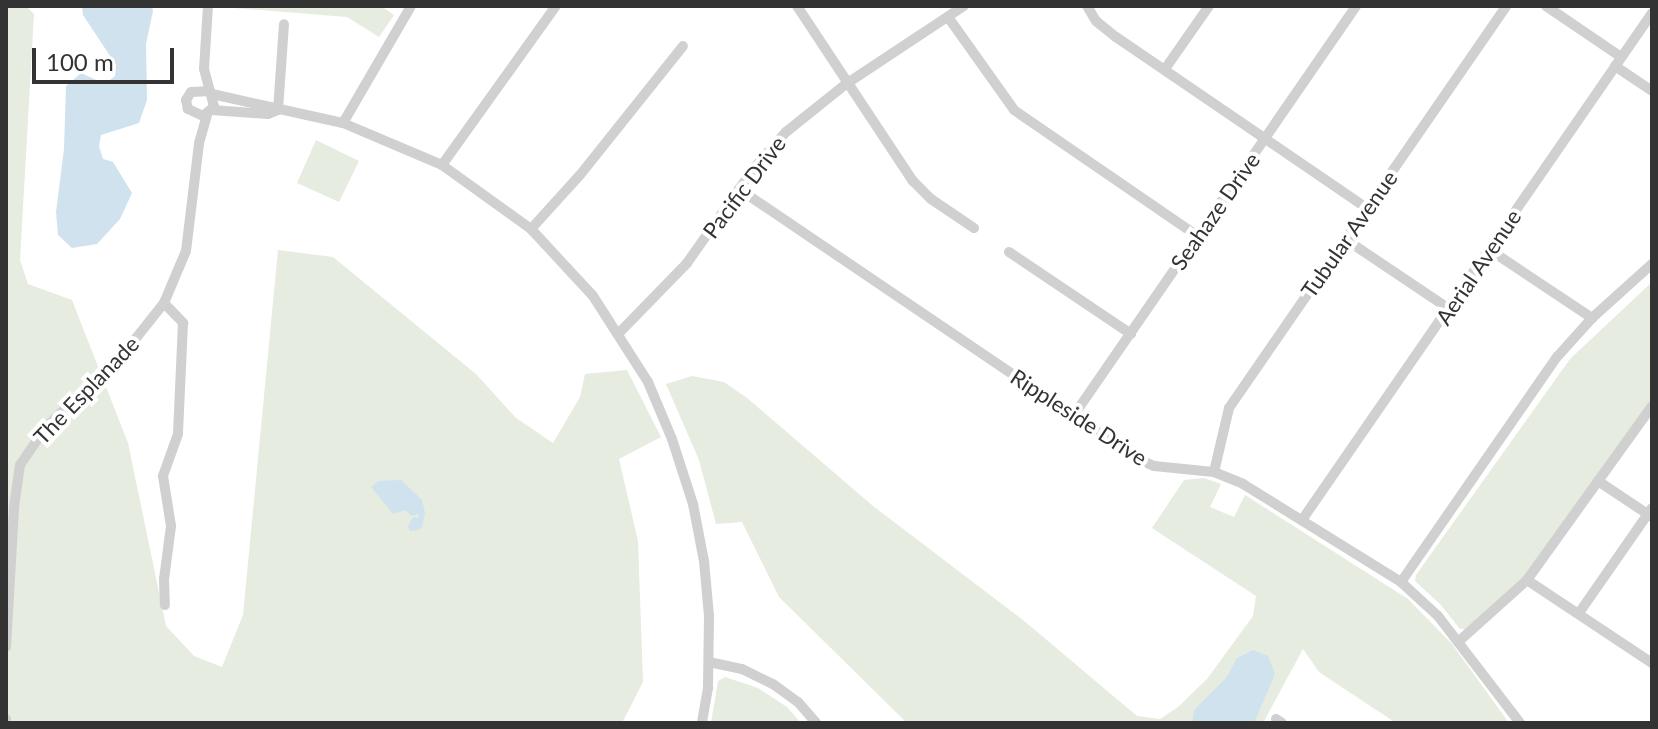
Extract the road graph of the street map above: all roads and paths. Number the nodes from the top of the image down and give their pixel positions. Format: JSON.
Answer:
{"nodes":[{"id":1,"x":208,"y":6,"type":"edge"},
{"id":2,"x":411,"y":6,"type":"edge"},
{"id":3,"x":556,"y":6,"type":"edge"},
{"id":4,"x":797,"y":6,"type":"edge"},
{"id":5,"x":964,"y":6,"type":"edge"},
{"id":6,"x":1087,"y":6,"type":"edge"},
{"id":7,"x":1209,"y":6,"type":"edge"},
{"id":8,"x":1356,"y":6,"type":"edge"},
{"id":9,"x":1506,"y":6,"type":"edge"},
{"id":10,"x":1546,"y":6,"type":"edge"},
{"id":11,"x":1652,"y":13,"type":"edge"},
{"id":12,"x":948,"y":17,"type":"junction"},
{"id":13,"x":284,"y":24,"type":"dead end"},
{"id":14,"x":683,"y":46,"type":"dead end"},
{"id":15,"x":1618,"y":62,"type":"junction"},
{"id":16,"x":204,"y":69,"type":"junction"},
{"id":17,"x":1165,"y":69,"type":"junction"},
{"id":18,"x":846,"y":84,"type":"junction"},
{"id":19,"x":194,"y":90,"type":"junction"},
{"id":20,"x":1652,"y":91,"type":"edge"},
{"id":21,"x":211,"y":93,"type":"junction"},
{"id":22,"x":278,"y":110,"type":"junction"},
{"id":23,"x":210,"y":112,"type":"junction"},
{"id":24,"x":192,"y":113,"type":"junction"},
{"id":25,"x":343,"y":123,"type":"junction"},
{"id":26,"x":1265,"y":139,"type":"junction"},
{"id":27,"x":199,"y":143,"type":"junction"},
{"id":28,"x":442,"y":165,"type":"junction"},
{"id":29,"x":739,"y":189,"type":"junction"},
{"id":30,"x":1367,"y":208,"type":"junction"},
{"id":31,"x":974,"y":228,"type":"dead end"},
{"id":32,"x":531,"y":229,"type":"junction"},
{"id":33,"x":1197,"y":236,"type":"junction"},
{"id":34,"x":1345,"y":239,"type":"junction"},
{"id":35,"x":1490,"y":250,"type":"junction"},
{"id":36,"x":1009,"y":252,"type":"dead end"},
{"id":37,"x":1652,"y":264,"type":"edge"},
{"id":38,"x":164,"y":303,"type":"junction"},
{"id":39,"x":1449,"y":309,"type":"junction"},
{"id":40,"x":1592,"y":318,"type":"junction"},
{"id":41,"x":620,"y":332,"type":"junction"},
{"id":42,"x":1131,"y":334,"type":"junction"},
{"id":43,"x":1652,"y":406,"type":"edge"},
{"id":44,"x":1074,"y":415,"type":"junction"},
{"id":45,"x":1214,"y":472,"type":"junction"},
{"id":46,"x":1598,"y":481,"type":"junction"},
{"id":47,"x":1651,"y":513,"type":"edge"},
{"id":48,"x":1302,"y":520,"type":"junction"},
{"id":49,"x":1527,"y":580,"type":"junction"},
{"id":50,"x":1401,"y":582,"type":"junction"},
{"id":51,"x":165,"y":605,"type":"dead end"},
{"id":52,"x":1579,"y":613,"type":"junction"},
{"id":53,"x":1458,"y":642,"type":"junction"},
{"id":54,"x":6,"y":647,"type":"edge"},
{"id":55,"x":709,"y":662,"type":"junction"},
{"id":56,"x":1652,"y":663,"type":"edge"},
{"id":57,"x":702,"y":723,"type":"edge"},
{"id":58,"x":816,"y":723,"type":"edge"},
{"id":59,"x":1520,"y":723,"type":"edge"}],
"edges":[{"from":1,"to":16,"type":"street","name":"The Esplanade"},
{"from":2,"to":25,"type":"street"},
{"from":3,"to":28,"type":"street"},
{"from":4,"to":18,"type":"street"},
{"from":5,"to":12,"type":"street","name":"Pacific Drive"},
{"from":6,"to":17,"type":"street"},
{"from":7,"to":17,"type":"street"},
{"from":8,"to":26,"type":"street","name":"Seahaze Drive"},
{"from":9,"to":30,"type":"street","name":"Tubular Avenue"},
{"from":10,"to":15,"type":"street"},
{"from":11,"to":15,"type":"street","name":"Aerial Avenue"},
{"from":12,"to":18,"type":"street","name":"Pacific Drive"},
{"from":12,"to":33,"type":"street"},
{"from":13,"to":22,"type":"street"},
{"from":14,"to":32,"type":"street"},
{"from":15,"to":20,"type":"street"},
{"from":15,"to":35,"type":"street","name":"Aerial Avenue"},
{"from":16,"to":19,"type":"street","name":"The Esplanade"},
{"from":16,"to":21,"type":"street","name":"The Esplanade"},
{"from":17,"to":26,"type":"street"},
{"from":18,"to":29,"type":"street","name":"Pacific Drive"},
{"from":18,"to":31,"type":"street"},
{"from":19,"to":21,"type":"street"},
{"from":19,"to":24,"type":"street","name":"The Esplanade"},
{"from":21,"to":22,"type":"street"},
{"from":21,"to":23,"type":"street","name":"The Esplanade"},
{"from":22,"to":23,"type":"street"},
{"from":22,"to":25,"type":"street"},
{"from":23,"to":24,"type":"street"},
{"from":23,"to":27,"type":"street","name":"The Esplanade"},
{"from":24,"to":27,"type":"street","name":"The Esplanade"},
{"from":25,"to":28,"type":"street"},
{"from":26,"to":30,"type":"street"},
{"from":26,"to":33,"type":"street","name":"Seahaze Drive"},
{"from":27,"to":38,"type":"street","name":"The Esplanade"},
{"from":28,"to":32,"type":"street"},
{"from":29,"to":41,"type":"street","name":"Pacific Drive"},
{"from":29,"to":44,"type":"street","name":"Rippleside Drive"},
{"from":30,"to":34,"type":"street","name":"Tubular Avenue"},
{"from":32,"to":41,"type":"street"},
{"from":33,"to":42,"type":"street","name":"Seahaze Drive"},
{"from":34,"to":39,"type":"street"},
{"from":34,"to":45,"type":"street","name":"Tubular Avenue"},
{"from":35,"to":39,"type":"street","name":"Aerial Avenue"},
{"from":35,"to":40,"type":"street"},
{"from":36,"to":42,"type":"street"},
{"from":37,"to":40,"type":"street"},
{"from":38,"to":51,"type":"street"},
{"from":38,"to":54,"type":"street","name":"The Esplanade"},
{"from":39,"to":48,"type":"street","name":"Aerial Avenue"},
{"from":40,"to":50,"type":"street"},
{"from":41,"to":55,"type":"street"},
{"from":42,"to":44,"type":"street","name":"Seahaze Drive"},
{"from":43,"to":46,"type":"street"},
{"from":44,"to":45,"type":"street","name":"Rippleside Drive"},
{"from":45,"to":48,"type":"street","name":"Rippleside Drive"},
{"from":46,"to":47,"type":"street"},
{"from":46,"to":49,"type":"street"},
{"from":47,"to":52,"type":"street"},
{"from":48,"to":50,"type":"street","name":"Rippleside Drive"},
{"from":49,"to":52,"type":"street"},
{"from":49,"to":53,"type":"street"},
{"from":50,"to":53,"type":"street","name":"Rippleside Drive"},
{"from":52,"to":56,"type":"street"},
{"from":53,"to":59,"type":"street","name":"Rippleside Drive"},
{"from":55,"to":57,"type":"street"},
{"from":55,"to":58,"type":"street"}]}
